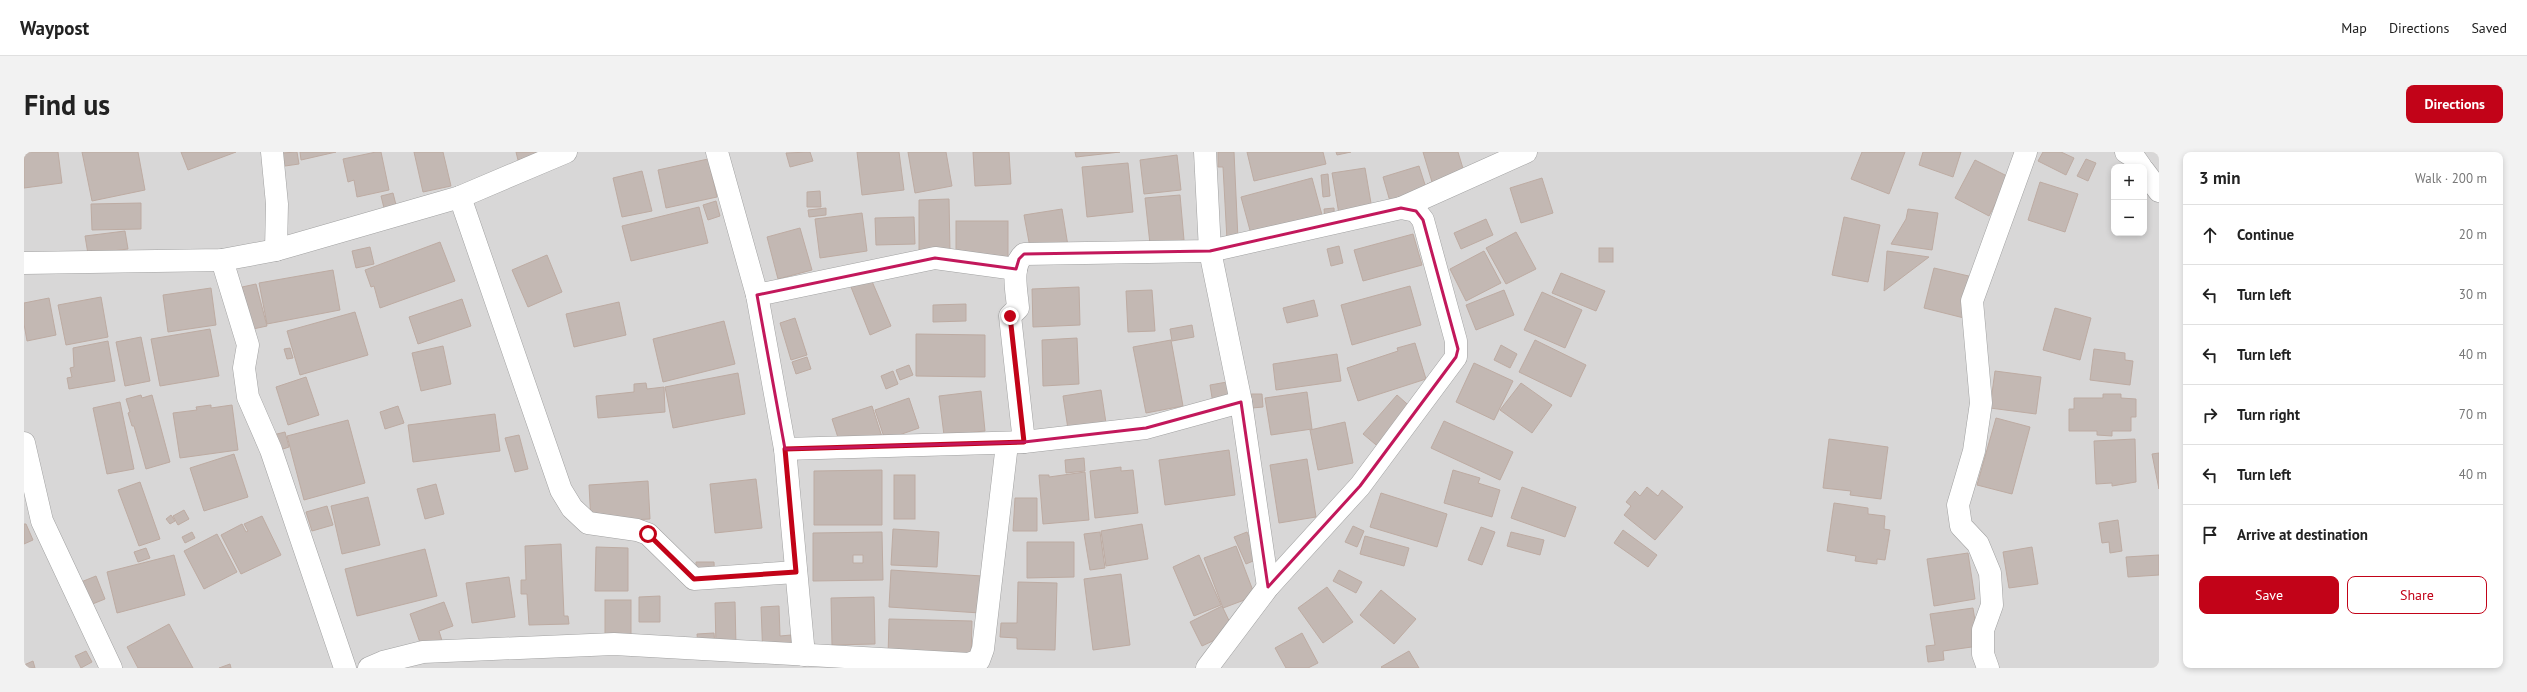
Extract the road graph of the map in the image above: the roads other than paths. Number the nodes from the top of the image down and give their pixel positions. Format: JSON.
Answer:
{"nodes":[{"id":1,"x":272,"y":152,"type":"edge"},
{"id":2,"x":566,"y":152,"type":"edge"},
{"id":3,"x":717,"y":152,"type":"edge"},
{"id":4,"x":1205,"y":152,"type":"edge"},
{"id":5,"x":1526,"y":152,"type":"edge"},
{"id":6,"x":2026,"y":152,"type":"edge"},
{"id":7,"x":2147,"y":175,"type":"edge"},
{"id":8,"x":2159,"y":191,"type":"edge"},
{"id":9,"x":460,"y":197,"type":"junction"},
{"id":10,"x":1401,"y":208,"type":"junction"},
{"id":11,"x":276,"y":250,"type":"junction"},
{"id":12,"x":1210,"y":251,"type":"junction"},
{"id":13,"x":222,"y":260,"type":"junction"},
{"id":14,"x":24,"y":263,"type":"edge"},
{"id":15,"x":1016,"y":269,"type":"junction"},
{"id":16,"x":757,"y":295,"type":"junction"},
{"id":17,"x":1241,"y":402,"type":"junction"},
{"id":18,"x":24,"y":443,"type":"edge"},
{"id":19,"x":1015,"y":443,"type":"junction"},
{"id":20,"x":785,"y":449,"type":"junction"},
{"id":21,"x":796,"y":572,"type":"junction"},
{"id":22,"x":1268,"y":586,"type":"junction"},
{"id":23,"x":804,"y":655,"type":"junction"},
{"id":24,"x":111,"y":668,"type":"edge"},
{"id":25,"x":345,"y":668,"type":"edge"},
{"id":26,"x":369,"y":668,"type":"edge"},
{"id":27,"x":1207,"y":668,"type":"edge"},
{"id":28,"x":1988,"y":668,"type":"edge"}],
"edges":[{"from":1,"to":11,"type":"street"},
{"from":2,"to":9,"type":"street"},
{"from":3,"to":16,"type":"street"},
{"from":4,"to":12,"type":"street"},
{"from":5,"to":10,"type":"street"},
{"from":6,"to":28,"type":"street"},
{"from":7,"to":8,"type":"street"},
{"from":9,"to":11,"type":"street"},
{"from":9,"to":21,"type":"street"},
{"from":10,"to":12,"type":"street"},
{"from":10,"to":22,"type":"street"},
{"from":11,"to":13,"type":"street"},
{"from":12,"to":15,"type":"street"},
{"from":12,"to":17,"type":"street"},
{"from":13,"to":14,"type":"street"},
{"from":13,"to":25,"type":"street"},
{"from":15,"to":16,"type":"street"},
{"from":15,"to":19,"type":"street"},
{"from":16,"to":20,"type":"street"},
{"from":17,"to":19,"type":"street"},
{"from":17,"to":22,"type":"street"},
{"from":18,"to":24,"type":"street"},
{"from":19,"to":20,"type":"street"},
{"from":19,"to":23,"type":"street"},
{"from":20,"to":21,"type":"street"},
{"from":21,"to":23,"type":"street"},
{"from":22,"to":27,"type":"street"},
{"from":23,"to":26,"type":"street"}]}
